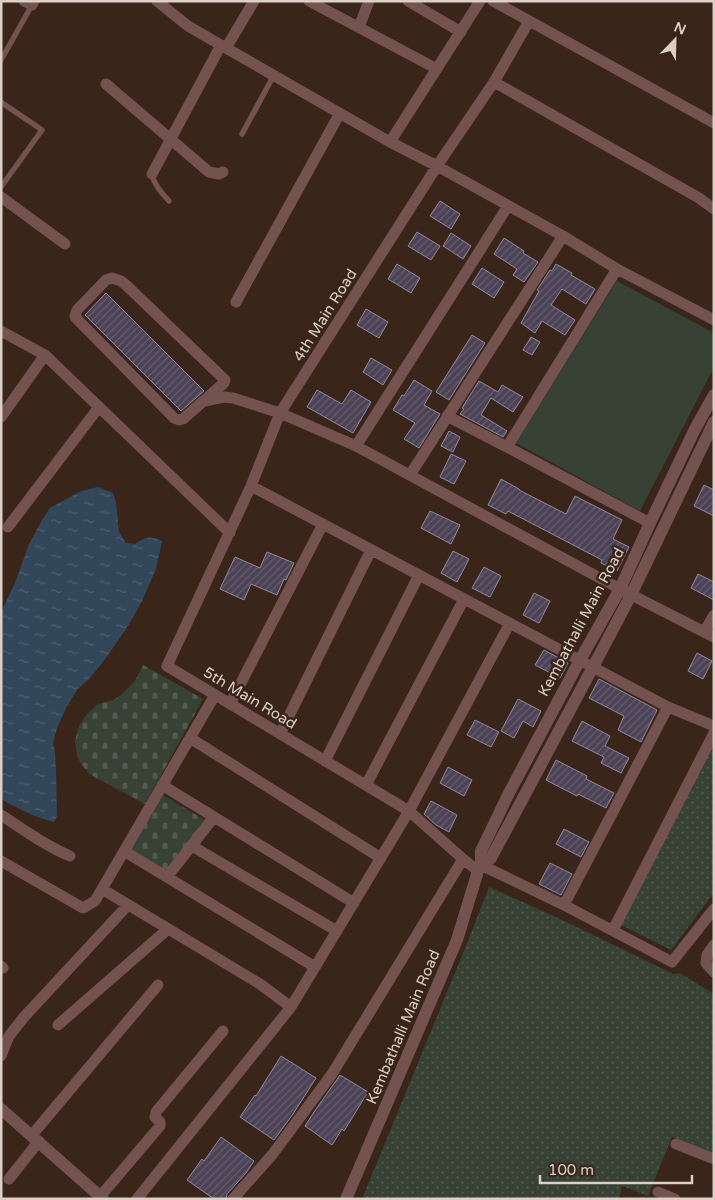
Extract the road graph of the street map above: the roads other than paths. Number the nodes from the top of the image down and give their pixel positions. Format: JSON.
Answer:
{"nodes":[{"id":1,"x":157,"y":1,"type":"edge"},
{"id":2,"x":254,"y":1,"type":"edge"},
{"id":3,"x":309,"y":1,"type":"edge"},
{"id":4,"x":369,"y":1,"type":"edge"},
{"id":5,"x":408,"y":1,"type":"edge"},
{"id":6,"x":480,"y":1,"type":"edge"},
{"id":7,"x":493,"y":1,"type":"edge"},
{"id":8,"x":30,"y":3,"type":"edge"},
{"id":9,"x":529,"y":21,"type":"junction"},
{"id":10,"x":359,"y":28,"type":"junction"},
{"id":11,"x":460,"y":32,"type":"junction"},
{"id":12,"x":224,"y":46,"type":"junction"},
{"id":13,"x":1,"y":60,"type":"edge"},
{"id":14,"x":437,"y":69,"type":"junction"},
{"id":15,"x":274,"y":75,"type":"junction"},
{"id":16,"x":494,"y":82,"type":"junction"},
{"id":17,"x":106,"y":84,"type":"dead end"},
{"id":18,"x":1,"y":102,"type":"edge"},
{"id":19,"x":340,"y":113,"type":"junction"},
{"id":20,"x":714,"y":123,"type":"edge"},
{"id":21,"x":242,"y":134,"type":"dead end"},
{"id":22,"x":170,"y":139,"type":"junction"},
{"id":23,"x":390,"y":142,"type":"junction"},
{"id":24,"x":437,"y":166,"type":"junction"},
{"id":25,"x":223,"y":172,"type":"dead end"},
{"id":26,"x":152,"y":174,"type":"joint"},
{"id":27,"x":1,"y":187,"type":"edge"},
{"id":28,"x":1,"y":197,"type":"edge"},
{"id":29,"x":169,"y":200,"type":"dead end"},
{"id":30,"x":508,"y":206,"type":"junction"},
{"id":31,"x":714,"y":209,"type":"edge"},
{"id":32,"x":563,"y":236,"type":"junction"},
{"id":33,"x":65,"y":244,"type":"dead end"},
{"id":34,"x":617,"y":269,"type":"junction"},
{"id":35,"x":236,"y":302,"type":"dead end"},
{"id":36,"x":714,"y":320,"type":"edge"},
{"id":37,"x":1,"y":331,"type":"edge"},
{"id":38,"x":45,"y":355,"type":"junction"},
{"id":39,"x":714,"y":395,"type":"edge"},
{"id":40,"x":204,"y":401,"type":"junction"},
{"id":41,"x":98,"y":407,"type":"junction"},
{"id":42,"x":280,"y":413,"type":"junction"},
{"id":43,"x":447,"y":416,"type":"junction"},
{"id":44,"x":1,"y":417,"type":"edge"},
{"id":45,"x":714,"y":422,"type":"edge"},
{"id":46,"x":356,"y":446,"type":"junction"},
{"id":47,"x":507,"y":447,"type":"junction"},
{"id":48,"x":410,"y":475,"type":"junction"},
{"id":49,"x":251,"y":486,"type":"junction"},
{"id":50,"x":650,"y":523,"type":"junction"},
{"id":51,"x":322,"y":524,"type":"junction"},
{"id":52,"x":8,"y":527,"type":"dead end"},
{"id":53,"x":230,"y":533,"type":"junction"},
{"id":54,"x":371,"y":550,"type":"junction"},
{"id":55,"x":419,"y":575,"type":"junction"},
{"id":56,"x":625,"y":592,"type":"junction"},
{"id":57,"x":464,"y":598,"type":"junction"},
{"id":58,"x":714,"y":615,"type":"edge"},
{"id":59,"x":510,"y":623,"type":"junction"},
{"id":60,"x":709,"y":635,"type":"edge"},
{"id":61,"x":580,"y":660,"type":"junction"},
{"id":62,"x":594,"y":668,"type":"junction"},
{"id":63,"x":215,"y":695,"type":"junction"},
{"id":64,"x":230,"y":704,"type":"junction"},
{"id":65,"x":668,"y":707,"type":"junction"},
{"id":66,"x":714,"y":726,"type":"edge"},
{"id":67,"x":714,"y":733,"type":"edge"},
{"id":68,"x":280,"y":734,"type":"junction"},
{"id":69,"x":190,"y":738,"type":"junction"},
{"id":70,"x":325,"y":761,"type":"junction"},
{"id":71,"x":162,"y":785,"type":"junction"},
{"id":72,"x":366,"y":785,"type":"junction"},
{"id":73,"x":409,"y":811,"type":"junction"},
{"id":74,"x":1,"y":815,"type":"edge"},
{"id":75,"x":214,"y":817,"type":"junction"},
{"id":76,"x":192,"y":846,"type":"junction"},
{"id":77,"x":124,"y":851,"type":"junction"},
{"id":78,"x":70,"y":856,"type":"dead end"},
{"id":79,"x":381,"y":858,"type":"junction"},
{"id":80,"x":463,"y":859,"type":"junction"},
{"id":81,"x":1,"y":861,"type":"edge"},
{"id":82,"x":480,"y":868,"type":"junction"},
{"id":83,"x":167,"y":877,"type":"junction"},
{"id":84,"x":102,"y":889,"type":"junction"},
{"id":85,"x":354,"y":903,"type":"junction"},
{"id":86,"x":128,"y":904,"type":"junction"},
{"id":87,"x":564,"y":905,"type":"junction"},
{"id":88,"x":714,"y":909,"type":"edge"},
{"id":89,"x":168,"y":929,"type":"junction"},
{"id":90,"x":613,"y":930,"type":"junction"},
{"id":91,"x":336,"y":931,"type":"junction"},
{"id":92,"x":714,"y":945,"type":"edge"},
{"id":93,"x":315,"y":967,"type":"junction"},
{"id":94,"x":714,"y":972,"type":"edge"},
{"id":95,"x":158,"y":985,"type":"dead end"},
{"id":96,"x":291,"y":1007,"type":"junction"},
{"id":97,"x":58,"y":1025,"type":"dead end"},
{"id":98,"x":224,"y":1031,"type":"dead end"},
{"id":99,"x":1,"y":1056,"type":"edge"},
{"id":100,"x":1,"y":1109,"type":"edge"},
{"id":101,"x":36,"y":1138,"type":"junction"},
{"id":102,"x":676,"y":1144,"type":"dead end"},
{"id":103,"x":714,"y":1159,"type":"edge"},
{"id":104,"x":9,"y":1179,"type":"dead end"},
{"id":105,"x":658,"y":1192,"type":"dead end"},
{"id":106,"x":100,"y":1198,"type":"edge"},
{"id":107,"x":137,"y":1199,"type":"edge"},
{"id":108,"x":233,"y":1199,"type":"edge"},
{"id":109,"x":346,"y":1199,"type":"edge"},
{"id":110,"x":675,"y":1199,"type":"edge"}],
"edges":[{"from":1,"to":12,"type":"street"},
{"from":2,"to":12,"type":"street"},
{"from":3,"to":10,"type":"street"},
{"from":4,"to":10,"type":"street"},
{"from":5,"to":11,"type":"street"},
{"from":6,"to":11,"type":"street"},
{"from":7,"to":9,"type":"street"},
{"from":8,"to":13,"type":"lane"},
{"from":9,"to":16,"type":"street","name":"4th Main Road"},
{"from":9,"to":20,"type":"street"},
{"from":10,"to":14,"type":"street"},
{"from":11,"to":14,"type":"street"},
{"from":12,"to":15,"type":"street"},
{"from":12,"to":22,"type":"street"},
{"from":14,"to":23,"type":"street"},
{"from":15,"to":19,"type":"street"},
{"from":15,"to":21,"type":"lane"},
{"from":16,"to":24,"type":"street","name":"4th Main Road"},
{"from":16,"to":31,"type":"street"},
{"from":17,"to":22,"type":"street"},
{"from":18,"to":27,"type":"lane"},
{"from":19,"to":23,"type":"street"},
{"from":19,"to":35,"type":"street"},
{"from":22,"to":25,"type":"street"},
{"from":22,"to":26,"type":"street"},
{"from":23,"to":24,"type":"street"},
{"from":24,"to":30,"type":"street"},
{"from":24,"to":42,"type":"street","name":"4th Main Road"},
{"from":26,"to":29,"type":"lane"},
{"from":28,"to":33,"type":"street"},
{"from":30,"to":32,"type":"street"},
{"from":30,"to":46,"type":"street"},
{"from":32,"to":34,"type":"street"},
{"from":32,"to":43,"type":"street"},
{"from":34,"to":36,"type":"street"},
{"from":34,"to":47,"type":"street"},
{"from":37,"to":38,"type":"street"},
{"from":38,"to":41,"type":"street"},
{"from":38,"to":44,"type":"street"},
{"from":39,"to":50,"type":"street","name":"Kembathalli Main Road"},
{"from":40,"to":40,"type":"street"},
{"from":40,"to":42,"type":"street"},
{"from":41,"to":52,"type":"street"},
{"from":41,"to":53,"type":"street"},
{"from":42,"to":46,"type":"street"},
{"from":42,"to":49,"type":"street","name":"4th Main Road"},
{"from":43,"to":47,"type":"street"},
{"from":43,"to":48,"type":"street"},
{"from":45,"to":56,"type":"street","name":"Kembathalli Main Road"},
{"from":46,"to":48,"type":"street"},
{"from":47,"to":50,"type":"street"},
{"from":48,"to":56,"type":"street"},
{"from":49,"to":51,"type":"street"},
{"from":49,"to":53,"type":"street","name":"5th Main Road"},
{"from":50,"to":56,"type":"street","name":"Kembathalli Main Road"},
{"from":51,"to":54,"type":"street"},
{"from":51,"to":64,"type":"street"},
{"from":53,"to":63,"type":"street","name":"5th Main Road"},
{"from":54,"to":55,"type":"street"},
{"from":54,"to":68,"type":"street"},
{"from":55,"to":57,"type":"street"},
{"from":55,"to":70,"type":"street"},
{"from":56,"to":60,"type":"street"},
{"from":56,"to":61,"type":"street","name":"Kembathalli Main Road"},
{"from":56,"to":62,"type":"street","name":"Kembathalli Main Road"},
{"from":57,"to":59,"type":"street"},
{"from":57,"to":72,"type":"street"},
{"from":58,"to":60,"type":"street"},
{"from":59,"to":61,"type":"street"},
{"from":59,"to":73,"type":"street"},
{"from":61,"to":62,"type":"street"},
{"from":61,"to":82,"type":"street","name":"Kembathalli Main Road"},
{"from":62,"to":65,"type":"street"},
{"from":62,"to":82,"type":"street","name":"Kembathalli Main Road"},
{"from":63,"to":64,"type":"street","name":"5th Main Road"},
{"from":63,"to":69,"type":"street"},
{"from":64,"to":68,"type":"street","name":"5th Main Road"},
{"from":65,"to":66,"type":"street"},
{"from":65,"to":87,"type":"street"},
{"from":67,"to":90,"type":"street"},
{"from":68,"to":70,"type":"street","name":"5th Main Road"},
{"from":69,"to":71,"type":"street"},
{"from":69,"to":79,"type":"street"},
{"from":70,"to":72,"type":"street","name":"5th Main Road"},
{"from":71,"to":75,"type":"street"},
{"from":71,"to":77,"type":"street"},
{"from":72,"to":73,"type":"street","name":"5th Main Road"},
{"from":73,"to":79,"type":"street"},
{"from":73,"to":80,"type":"street","name":"5th Main Road"},
{"from":74,"to":78,"type":"street"},
{"from":75,"to":76,"type":"street"},
{"from":75,"to":85,"type":"street"},
{"from":76,"to":83,"type":"street"},
{"from":76,"to":91,"type":"street"},
{"from":77,"to":83,"type":"street"},
{"from":77,"to":84,"type":"street"},
{"from":79,"to":85,"type":"street"},
{"from":80,"to":82,"type":"street","name":"5th Main Road"},
{"from":80,"to":108,"type":"street"},
{"from":81,"to":84,"type":"street"},
{"from":82,"to":87,"type":"street","name":"5th Main Road"},
{"from":82,"to":109,"type":"street","name":"Kembathalli Main Road"},
{"from":83,"to":93,"type":"street"},
{"from":84,"to":86,"type":"street"},
{"from":85,"to":91,"type":"street"},
{"from":86,"to":89,"type":"street"},
{"from":86,"to":99,"type":"street"},
{"from":87,"to":90,"type":"street","name":"5th Main Road"},
{"from":88,"to":90,"type":"street","name":"5th Main Road"},
{"from":89,"to":96,"type":"street"},
{"from":89,"to":97,"type":"street"},
{"from":91,"to":93,"type":"street"},
{"from":92,"to":94,"type":"street"},
{"from":93,"to":96,"type":"street"},
{"from":95,"to":101,"type":"street"},
{"from":96,"to":107,"type":"street"},
{"from":98,"to":106,"type":"street"},
{"from":100,"to":101,"type":"street"},
{"from":101,"to":104,"type":"street"},
{"from":101,"to":106,"type":"street"},
{"from":102,"to":103,"type":"street"},
{"from":105,"to":110,"type":"street"}]}
